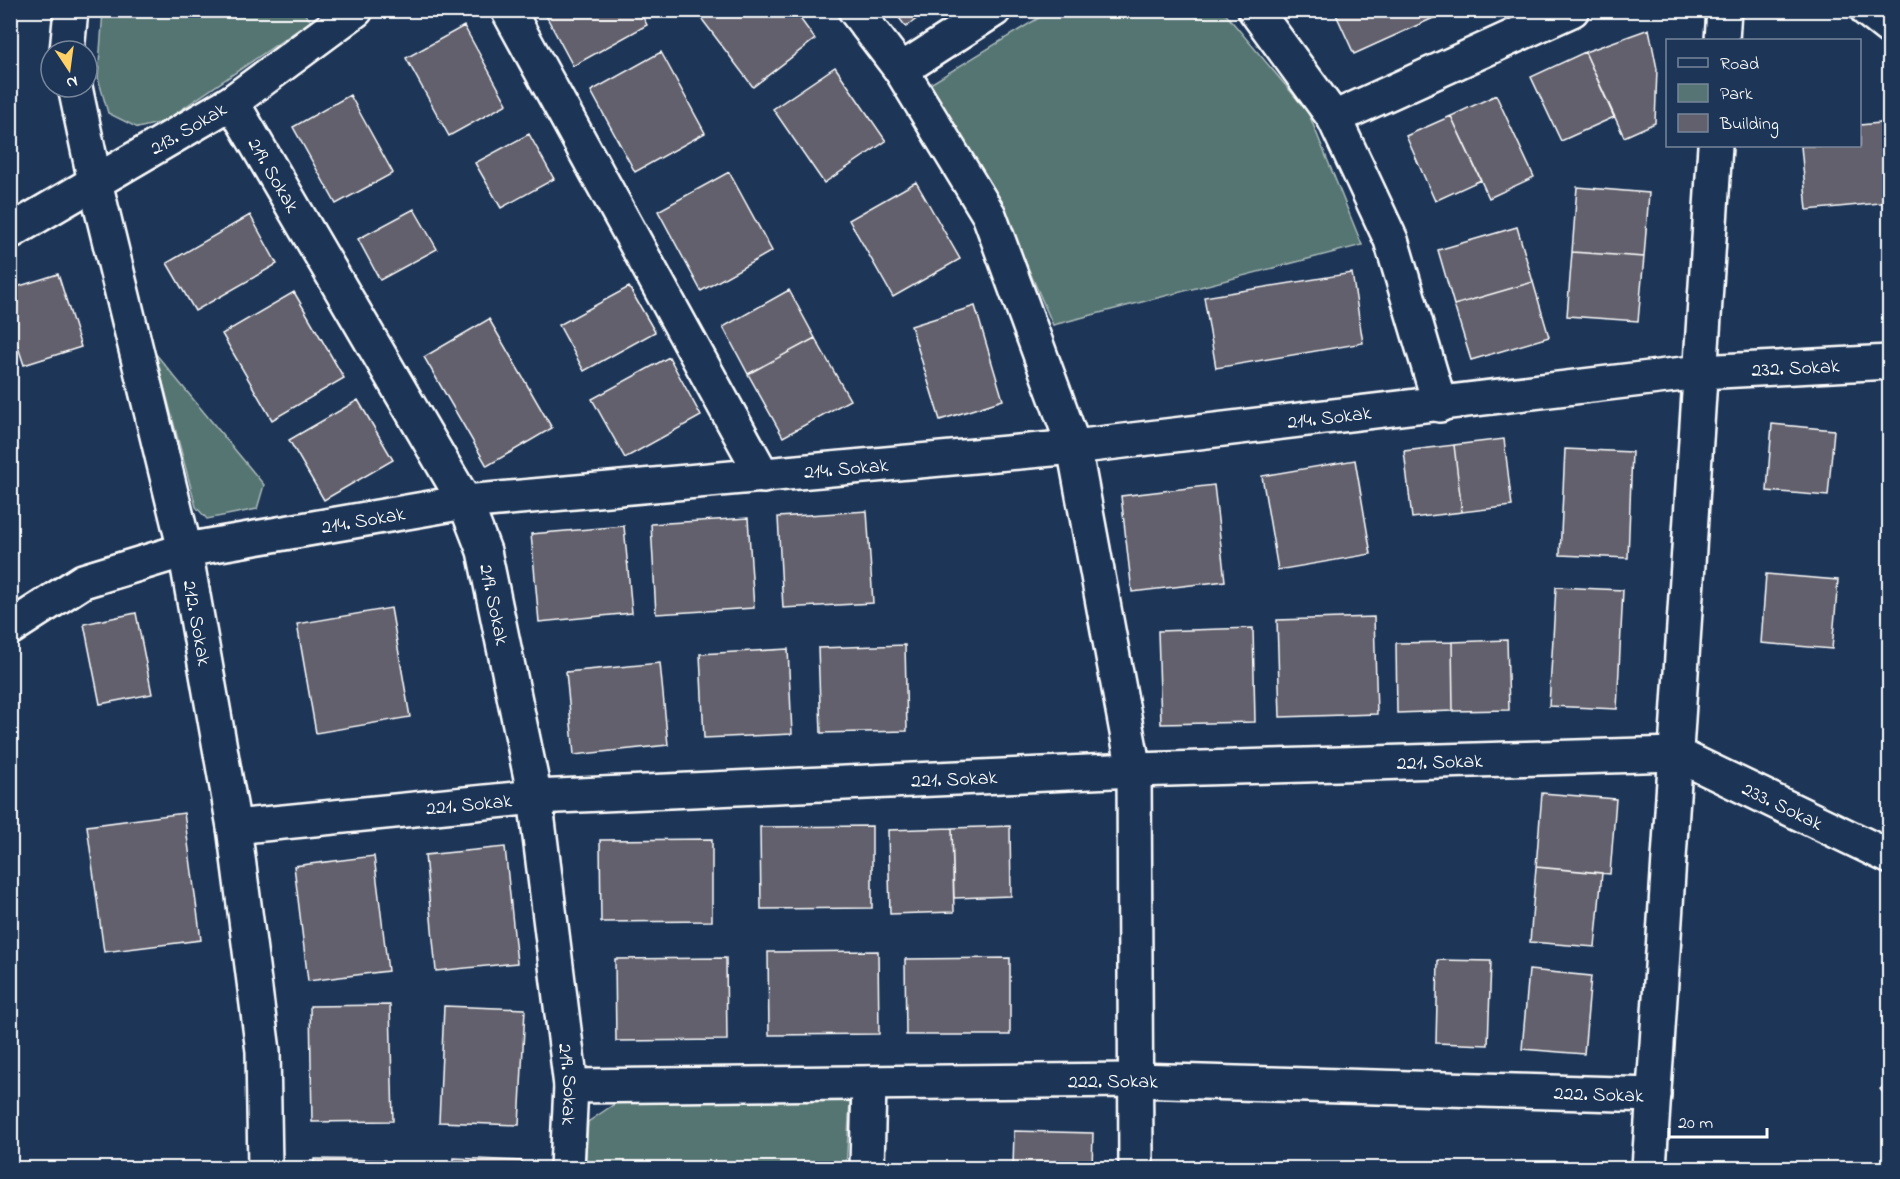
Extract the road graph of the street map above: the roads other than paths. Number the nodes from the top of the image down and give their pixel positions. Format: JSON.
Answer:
{"nodes":[{"id":1,"x":71,"y":10,"type":"edge"},
{"id":2,"x":508,"y":10,"type":"edge"},
{"id":3,"x":855,"y":10,"type":"edge"},
{"id":4,"x":994,"y":10,"type":"edge"},
{"id":5,"x":1255,"y":10,"type":"edge"},
{"id":6,"x":1572,"y":10,"type":"edge"},
{"id":7,"x":1724,"y":10,"type":"edge"},
{"id":8,"x":1867,"y":10,"type":"edge"},
{"id":9,"x":348,"y":13,"type":"edge"},
{"id":10,"x":1890,"y":28,"type":"edge"},
{"id":11,"x":68,"y":39,"type":"edge"},
{"id":12,"x":1722,"y":39,"type":"edge"},
{"id":13,"x":901,"y":70,"type":"junction"},
{"id":14,"x":78,"y":99,"type":"edge"},
{"id":15,"x":232,"y":102,"type":"junction"},
{"id":16,"x":1334,"y":118,"type":"junction"},
{"id":17,"x":1715,"y":147,"type":"edge"},
{"id":18,"x":95,"y":182,"type":"junction"},
{"id":19,"x":10,"y":232,"type":"edge"},
{"id":20,"x":1890,"y":362,"type":"edge"},
{"id":21,"x":1700,"y":372,"type":"junction"},
{"id":22,"x":1440,"y":405,"type":"junction"},
{"id":23,"x":1074,"y":447,"type":"junction"},
{"id":24,"x":763,"y":476,"type":"junction"},
{"id":25,"x":465,"y":502,"type":"junction"},
{"id":26,"x":184,"y":550,"type":"junction"},
{"id":27,"x":10,"y":628,"type":"edge"},
{"id":28,"x":1676,"y":754,"type":"junction"},
{"id":29,"x":1134,"y":770,"type":"junction"},
{"id":30,"x":535,"y":797,"type":"junction"},
{"id":31,"x":234,"y":827,"type":"junction"},
{"id":32,"x":1890,"y":857,"type":"edge"},
{"id":33,"x":1135,"y":1080,"type":"junction"},
{"id":34,"x":869,"y":1083,"type":"junction"},
{"id":35,"x":571,"y":1086,"type":"junction"},
{"id":36,"x":1654,"y":1095,"type":"junction"},
{"id":37,"x":265,"y":1168,"type":"edge"},
{"id":38,"x":567,"y":1168,"type":"edge"},
{"id":39,"x":867,"y":1168,"type":"edge"},
{"id":40,"x":1136,"y":1168,"type":"edge"},
{"id":41,"x":1649,"y":1168,"type":"edge"}],
"edges":[{"from":1,"to":11,"type":"street"},
{"from":2,"to":24,"type":"street"},
{"from":3,"to":13,"type":"street"},
{"from":4,"to":13,"type":"street"},
{"from":5,"to":16,"type":"street"},
{"from":6,"to":16,"type":"street"},
{"from":7,"to":12,"type":"street"},
{"from":8,"to":10,"type":"street"},
{"from":9,"to":15,"type":"street","name":"213. Sokak"},
{"from":13,"to":23,"type":"street"},
{"from":14,"to":18,"type":"street","name":"212. Sokak"},
{"from":15,"to":18,"type":"street","name":"213. Sokak"},
{"from":15,"to":25,"type":"street","name":"219. Sokak"},
{"from":16,"to":22,"type":"street"},
{"from":17,"to":21,"type":"street"},
{"from":18,"to":19,"type":"street","name":"213. Sokak"},
{"from":18,"to":26,"type":"street","name":"212. Sokak"},
{"from":20,"to":21,"type":"street","name":"232. Sokak"},
{"from":21,"to":22,"type":"street","name":"214. Sokak"},
{"from":21,"to":28,"type":"street"},
{"from":22,"to":23,"type":"street","name":"214. Sokak"},
{"from":23,"to":24,"type":"street","name":"214. Sokak"},
{"from":23,"to":29,"type":"street"},
{"from":24,"to":25,"type":"street","name":"214. Sokak"},
{"from":25,"to":26,"type":"street","name":"214. Sokak"},
{"from":25,"to":30,"type":"street","name":"219. Sokak"},
{"from":26,"to":27,"type":"street","name":"214. Sokak"},
{"from":26,"to":31,"type":"street","name":"212. Sokak"},
{"from":28,"to":29,"type":"street","name":"221. Sokak"},
{"from":28,"to":32,"type":"street","name":"233. Sokak"},
{"from":28,"to":36,"type":"street"},
{"from":29,"to":30,"type":"street","name":"221. Sokak"},
{"from":29,"to":33,"type":"street"},
{"from":30,"to":31,"type":"street","name":"221. Sokak"},
{"from":30,"to":35,"type":"street","name":"219. Sokak"},
{"from":31,"to":37,"type":"street","name":"212. Sokak"},
{"from":33,"to":34,"type":"street","name":"222. Sokak"},
{"from":33,"to":36,"type":"street","name":"222. Sokak"},
{"from":33,"to":40,"type":"street"},
{"from":34,"to":35,"type":"street","name":"222. Sokak"},
{"from":34,"to":39,"type":"street"},
{"from":35,"to":38,"type":"street","name":"219. Sokak"},
{"from":36,"to":41,"type":"street"}]}
